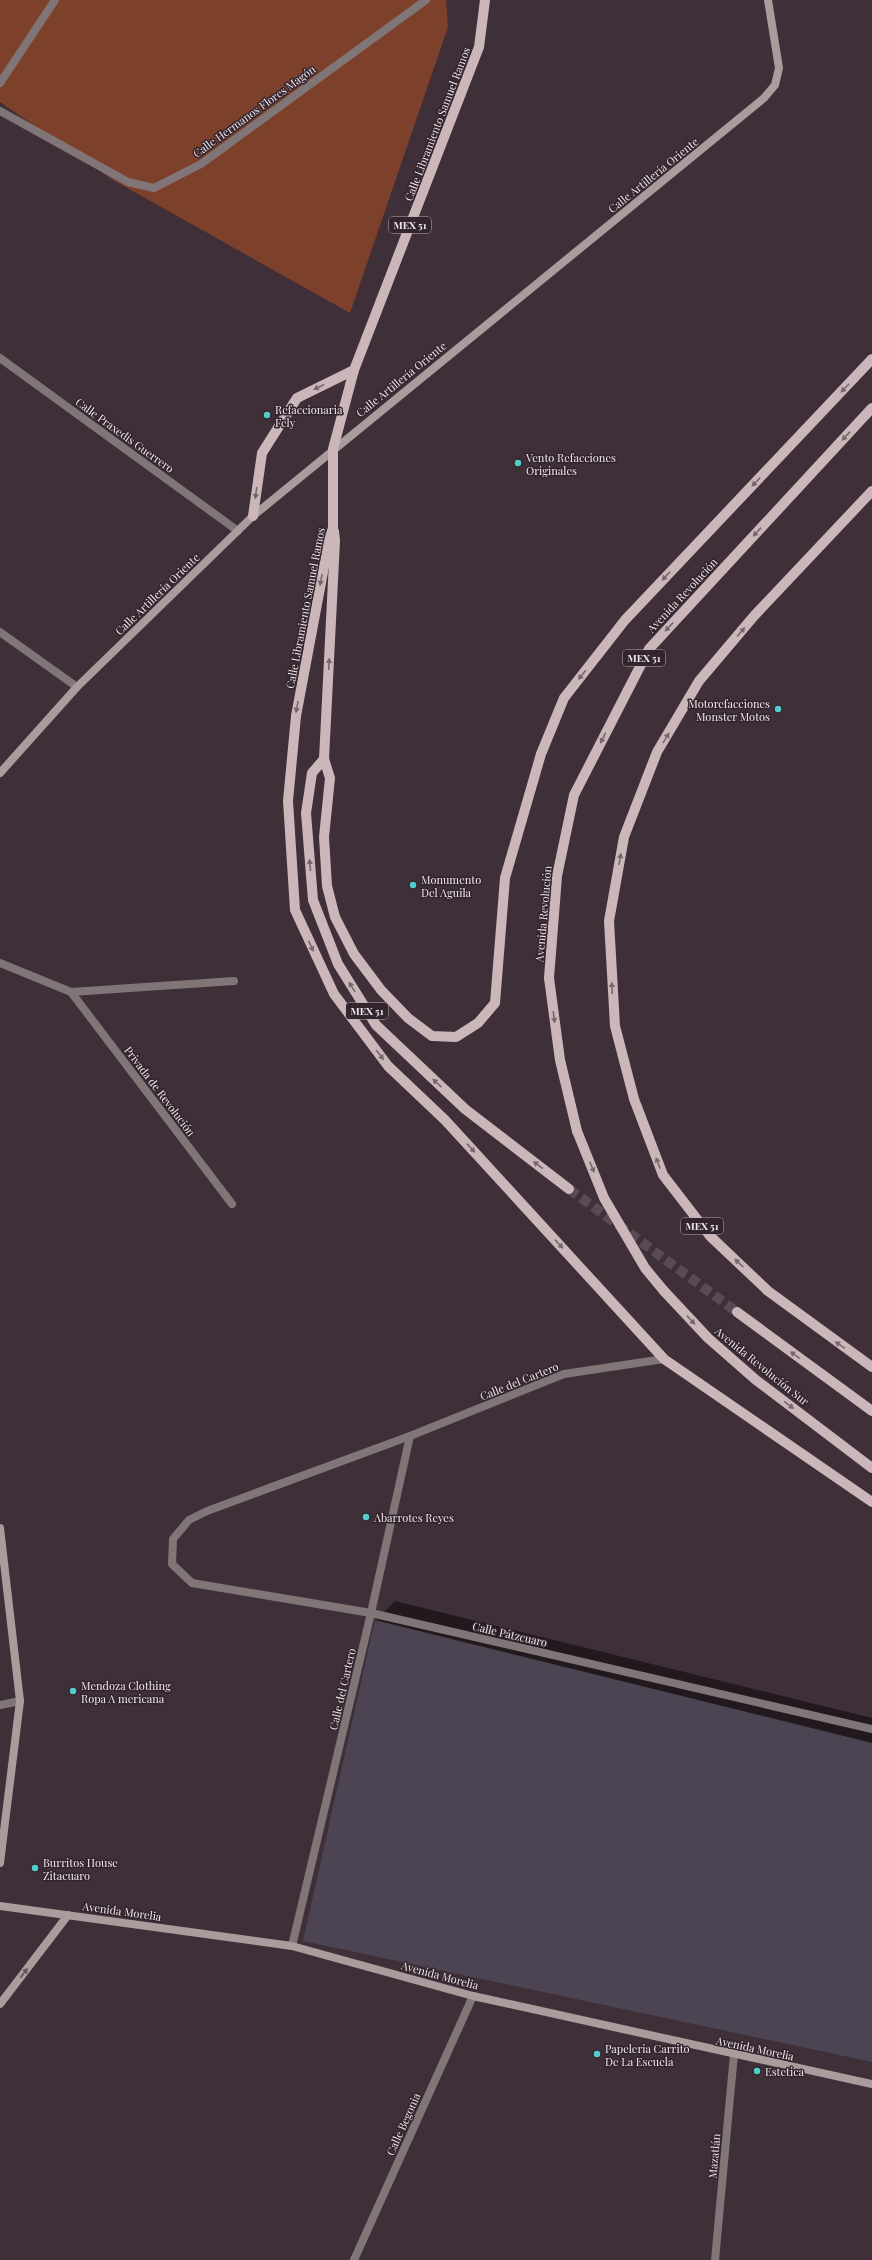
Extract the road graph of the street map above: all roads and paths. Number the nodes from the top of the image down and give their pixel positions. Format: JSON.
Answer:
{"nodes":[{"id":1,"x":55,"y":0,"type":"edge"},
{"id":2,"x":426,"y":0,"type":"edge"},
{"id":3,"x":486,"y":0,"type":"edge"},
{"id":4,"x":768,"y":0,"type":"edge"},
{"id":5,"x":0,"y":83,"type":"edge"},
{"id":6,"x":0,"y":111,"type":"edge"},
{"id":7,"x":0,"y":358,"type":"edge"},
{"id":8,"x":872,"y":360,"type":"edge"},
{"id":9,"x":354,"y":370,"type":"junction"},
{"id":10,"x":872,"y":408,"type":"edge"},
{"id":11,"x":333,"y":449,"type":"junction"},
{"id":12,"x":872,"y":491,"type":"edge"},
{"id":13,"x":253,"y":516,"type":"junction"},
{"id":14,"x":333,"y":528,"type":"junction"},
{"id":15,"x":238,"y":530,"type":"junction"},
{"id":16,"x":0,"y":632,"type":"edge"},
{"id":17,"x":77,"y":687,"type":"junction"},
{"id":18,"x":324,"y":759,"type":"junction"},
{"id":19,"x":0,"y":773,"type":"edge"},
{"id":20,"x":0,"y":963,"type":"edge"},
{"id":21,"x":549,"y":978,"type":"joint"},
{"id":22,"x":234,"y":981,"type":"dead end"},
{"id":23,"x":71,"y":992,"type":"junction"},
{"id":24,"x":569,"y":1189,"type":"tunnel mouth"},
{"id":25,"x":232,"y":1204,"type":"dead end"},
{"id":26,"x":737,"y":1312,"type":"tunnel mouth"},
{"id":27,"x":664,"y":1359,"type":"junction"},
{"id":28,"x":872,"y":1367,"type":"edge"},
{"id":29,"x":872,"y":1411,"type":"edge"},
{"id":30,"x":410,"y":1436,"type":"junction"},
{"id":31,"x":872,"y":1468,"type":"edge"},
{"id":32,"x":872,"y":1502,"type":"edge"},
{"id":33,"x":0,"y":1528,"type":"edge"},
{"id":34,"x":173,"y":1539,"type":"joint"},
{"id":35,"x":371,"y":1613,"type":"junction"},
{"id":36,"x":20,"y":1700,"type":"junction"},
{"id":37,"x":0,"y":1705,"type":"edge"},
{"id":38,"x":872,"y":1729,"type":"edge"},
{"id":39,"x":0,"y":1863,"type":"edge"},
{"id":40,"x":0,"y":1906,"type":"edge"},
{"id":41,"x":68,"y":1915,"type":"junction"},
{"id":42,"x":292,"y":1946,"type":"junction"},
{"id":43,"x":472,"y":1996,"type":"junction"},
{"id":44,"x":0,"y":2004,"type":"edge"},
{"id":45,"x":734,"y":2054,"type":"junction"},
{"id":46,"x":872,"y":2084,"type":"edge"},
{"id":47,"x":354,"y":2260,"type":"edge"},
{"id":48,"x":715,"y":2260,"type":"edge"}],
"edges":[{"from":1,"to":5,"type":"street"},
{"from":2,"to":6,"type":"street","name":"Calle Hermanos Flores Magón"},
{"from":3,"to":9,"type":"main road","name":"Calle Libramiento Samuel Ramos","number":"MEX 51"},
{"from":4,"to":11,"type":"street","name":"Calle Artillería Oriente"},
{"from":7,"to":15,"type":"street","name":"Calle Praxedis Guerrero"},
{"from":8,"to":18,"type":"main road","one_way":true},
{"from":9,"to":11,"type":"main road","name":"Calle Libramiento Samuel Ramos","number":"MEX 51"},
{"from":9,"to":13,"type":"main road","one_way":true},
{"from":10,"to":21,"type":"main road","name":"Avenida Revolución","number":"MEX 51","one_way":true},
{"from":11,"to":13,"type":"street","name":"Calle Artillería Oriente"},
{"from":11,"to":14,"type":"main road","name":"Calle Libramiento Samuel Ramos","number":"MEX 51"},
{"from":28,"to":12,"type":"main road","number":"MEX 51","one_way":true},
{"from":13,"to":15,"type":"street","name":"Calle Artillería Oriente"},
{"from":18,"to":14,"type":"main road","one_way":true},
{"from":14,"to":27,"type":"main road","name":"Calle Libramiento Samuel Ramos","number":"MEX 51","one_way":true},
{"from":15,"to":17,"type":"street","name":"Calle Artillería Oriente"},
{"from":16,"to":17,"type":"street"},
{"from":17,"to":19,"type":"street","name":"Calle Artillería Oriente"},
{"from":24,"to":18,"type":"main road","number":"MEX 51","one_way":true},
{"from":20,"to":23,"type":"street"},
{"from":21,"to":31,"type":"main road","name":"Avenida Revolución Sur","number":"MEX 51","one_way":true,"bridge":true},
{"from":22,"to":23,"type":"street"},
{"from":23,"to":25,"type":"street","name":"Privada de Revolución"},
{"from":29,"to":26,"type":"main road","one_way":true},
{"from":27,"to":30,"type":"street","name":"Calle del Cartero"},
{"from":27,"to":32,"type":"main road"},
{"from":30,"to":34,"type":"street","name":"Calle del Cartero"},
{"from":30,"to":35,"type":"street","name":"Calle del Cartero"},
{"from":33,"to":36,"type":"street"},
{"from":34,"to":35,"type":"street","name":"Calle Pátzcuaro"},
{"from":35,"to":38,"type":"street","name":"Calle Pátzcuaro"},
{"from":35,"to":42,"type":"street","name":"Calle del Cartero"},
{"from":36,"to":37,"type":"street"},
{"from":36,"to":39,"type":"street"},
{"from":40,"to":41,"type":"street","name":"Avenida Morelia"},
{"from":41,"to":42,"type":"street","name":"Avenida Morelia"},
{"from":44,"to":41,"type":"street","one_way":true},
{"from":42,"to":43,"type":"street","name":"Avenida Morelia"},
{"from":43,"to":45,"type":"street","name":"Avenida Morelia"},
{"from":43,"to":47,"type":"street","name":"Calle Begonia"},
{"from":45,"to":46,"type":"street","name":"Avenida Morelia"},
{"from":45,"to":48,"type":"street","name":"Mazatlán"}]}
